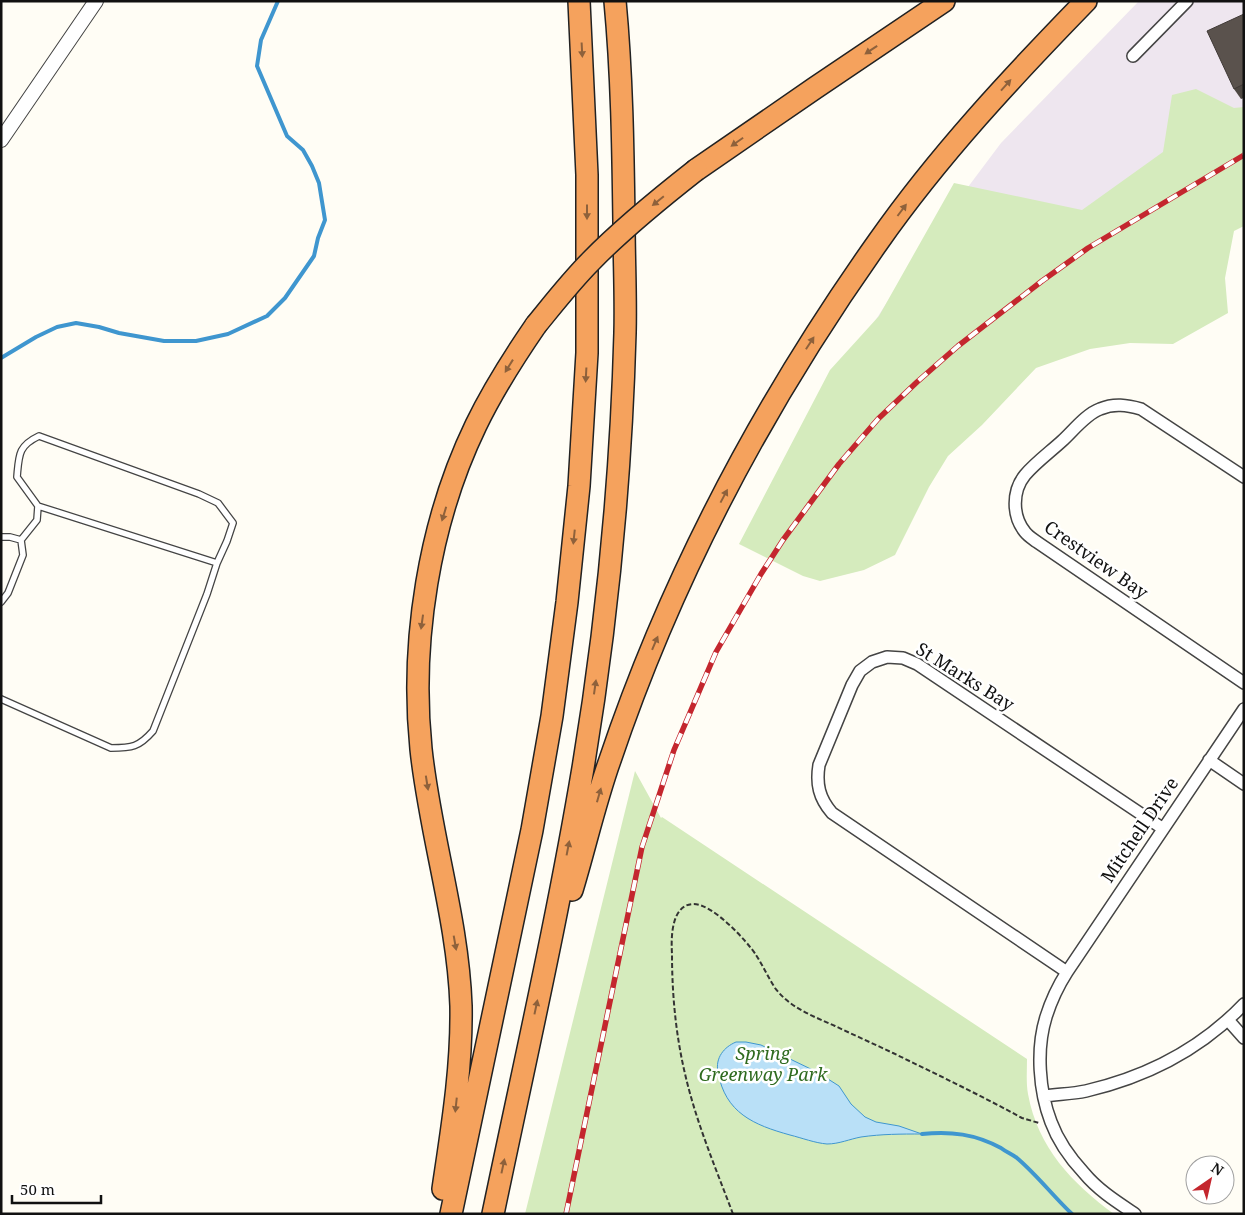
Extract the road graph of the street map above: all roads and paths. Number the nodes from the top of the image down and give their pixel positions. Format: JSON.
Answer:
{"nodes":[{"id":1,"x":96,"y":1,"type":"edge"},
{"id":2,"x":578,"y":1,"type":"edge"},
{"id":3,"x":615,"y":1,"type":"edge"},
{"id":4,"x":944,"y":1,"type":"edge"},
{"id":5,"x":1086,"y":1,"type":"edge"},
{"id":6,"x":1187,"y":1,"type":"edge"},
{"id":7,"x":1133,"y":56,"type":"dead end"},
{"id":8,"x":1,"y":140,"type":"edge"},
{"id":9,"x":1244,"y":477,"type":"edge"},
{"id":10,"x":38,"y":506,"type":"junction"},
{"id":11,"x":1,"y":537,"type":"edge"},
{"id":12,"x":21,"y":540,"type":"junction"},
{"id":13,"x":217,"y":562,"type":"junction"},
{"id":14,"x":1,"y":602,"type":"edge"},
{"id":15,"x":1244,"y":682,"type":"edge"},
{"id":16,"x":1,"y":699,"type":"edge"},
{"id":17,"x":1244,"y":709,"type":"edge"},
{"id":18,"x":1209,"y":760,"type":"junction"},
{"id":19,"x":1244,"y":784,"type":"edge"},
{"id":20,"x":1162,"y":828,"type":"junction"},
{"id":21,"x":546,"y":958,"type":"junction"},
{"id":22,"x":1067,"y":972,"type":"junction"},
{"id":23,"x":1244,"y":1004,"type":"edge"},
{"id":24,"x":1228,"y":1020,"type":"junction"},
{"id":25,"x":1244,"y":1038,"type":"edge"},
{"id":26,"x":1044,"y":1096,"type":"junction"},
{"id":27,"x":1051,"y":1123,"type":"junction"},
{"id":28,"x":439,"y":1214,"type":"edge"},
{"id":29,"x":451,"y":1214,"type":"edge"},
{"id":30,"x":493,"y":1214,"type":"edge"},
{"id":31,"x":733,"y":1214,"type":"edge"},
{"id":32,"x":1135,"y":1214,"type":"edge"}],
"edges":[{"from":1,"to":8,"type":"street"},
{"from":2,"to":29,"type":"highway","one_way":true},
{"from":21,"to":3,"type":"highway","one_way":true},
{"from":4,"to":28,"type":"highway","one_way":true,"bridge":true},
{"from":21,"to":5,"type":"highway","one_way":true},
{"from":6,"to":7,"type":"street"},
{"from":9,"to":15,"type":"street","name":"Crestview Bay"},
{"from":10,"to":12,"type":"lane"},
{"from":10,"to":13,"type":"lane"},
{"from":10,"to":13,"type":"lane"},
{"from":11,"to":12,"type":"lane"},
{"from":12,"to":14,"type":"lane"},
{"from":13,"to":16,"type":"lane"},
{"from":17,"to":18,"type":"street","name":"Mitchell Drive"},
{"from":18,"to":19,"type":"street"},
{"from":18,"to":20,"type":"street","name":"Mitchell Drive"},
{"from":20,"to":22,"type":"street","name":"Mitchell Drive"},
{"from":20,"to":22,"type":"street","name":"St Marks Bay"},
{"from":30,"to":21,"type":"highway","one_way":true},
{"from":22,"to":26,"type":"street","name":"Mitchell Drive"},
{"from":23,"to":24,"type":"street"},
{"from":24,"to":25,"type":"street"},
{"from":24,"to":26,"type":"street"},
{"from":26,"to":27,"type":"street","name":"Mitchell Drive"},
{"from":27,"to":31,"type":"path"},
{"from":27,"to":32,"type":"street","name":"Mitchell Drive"}]}
